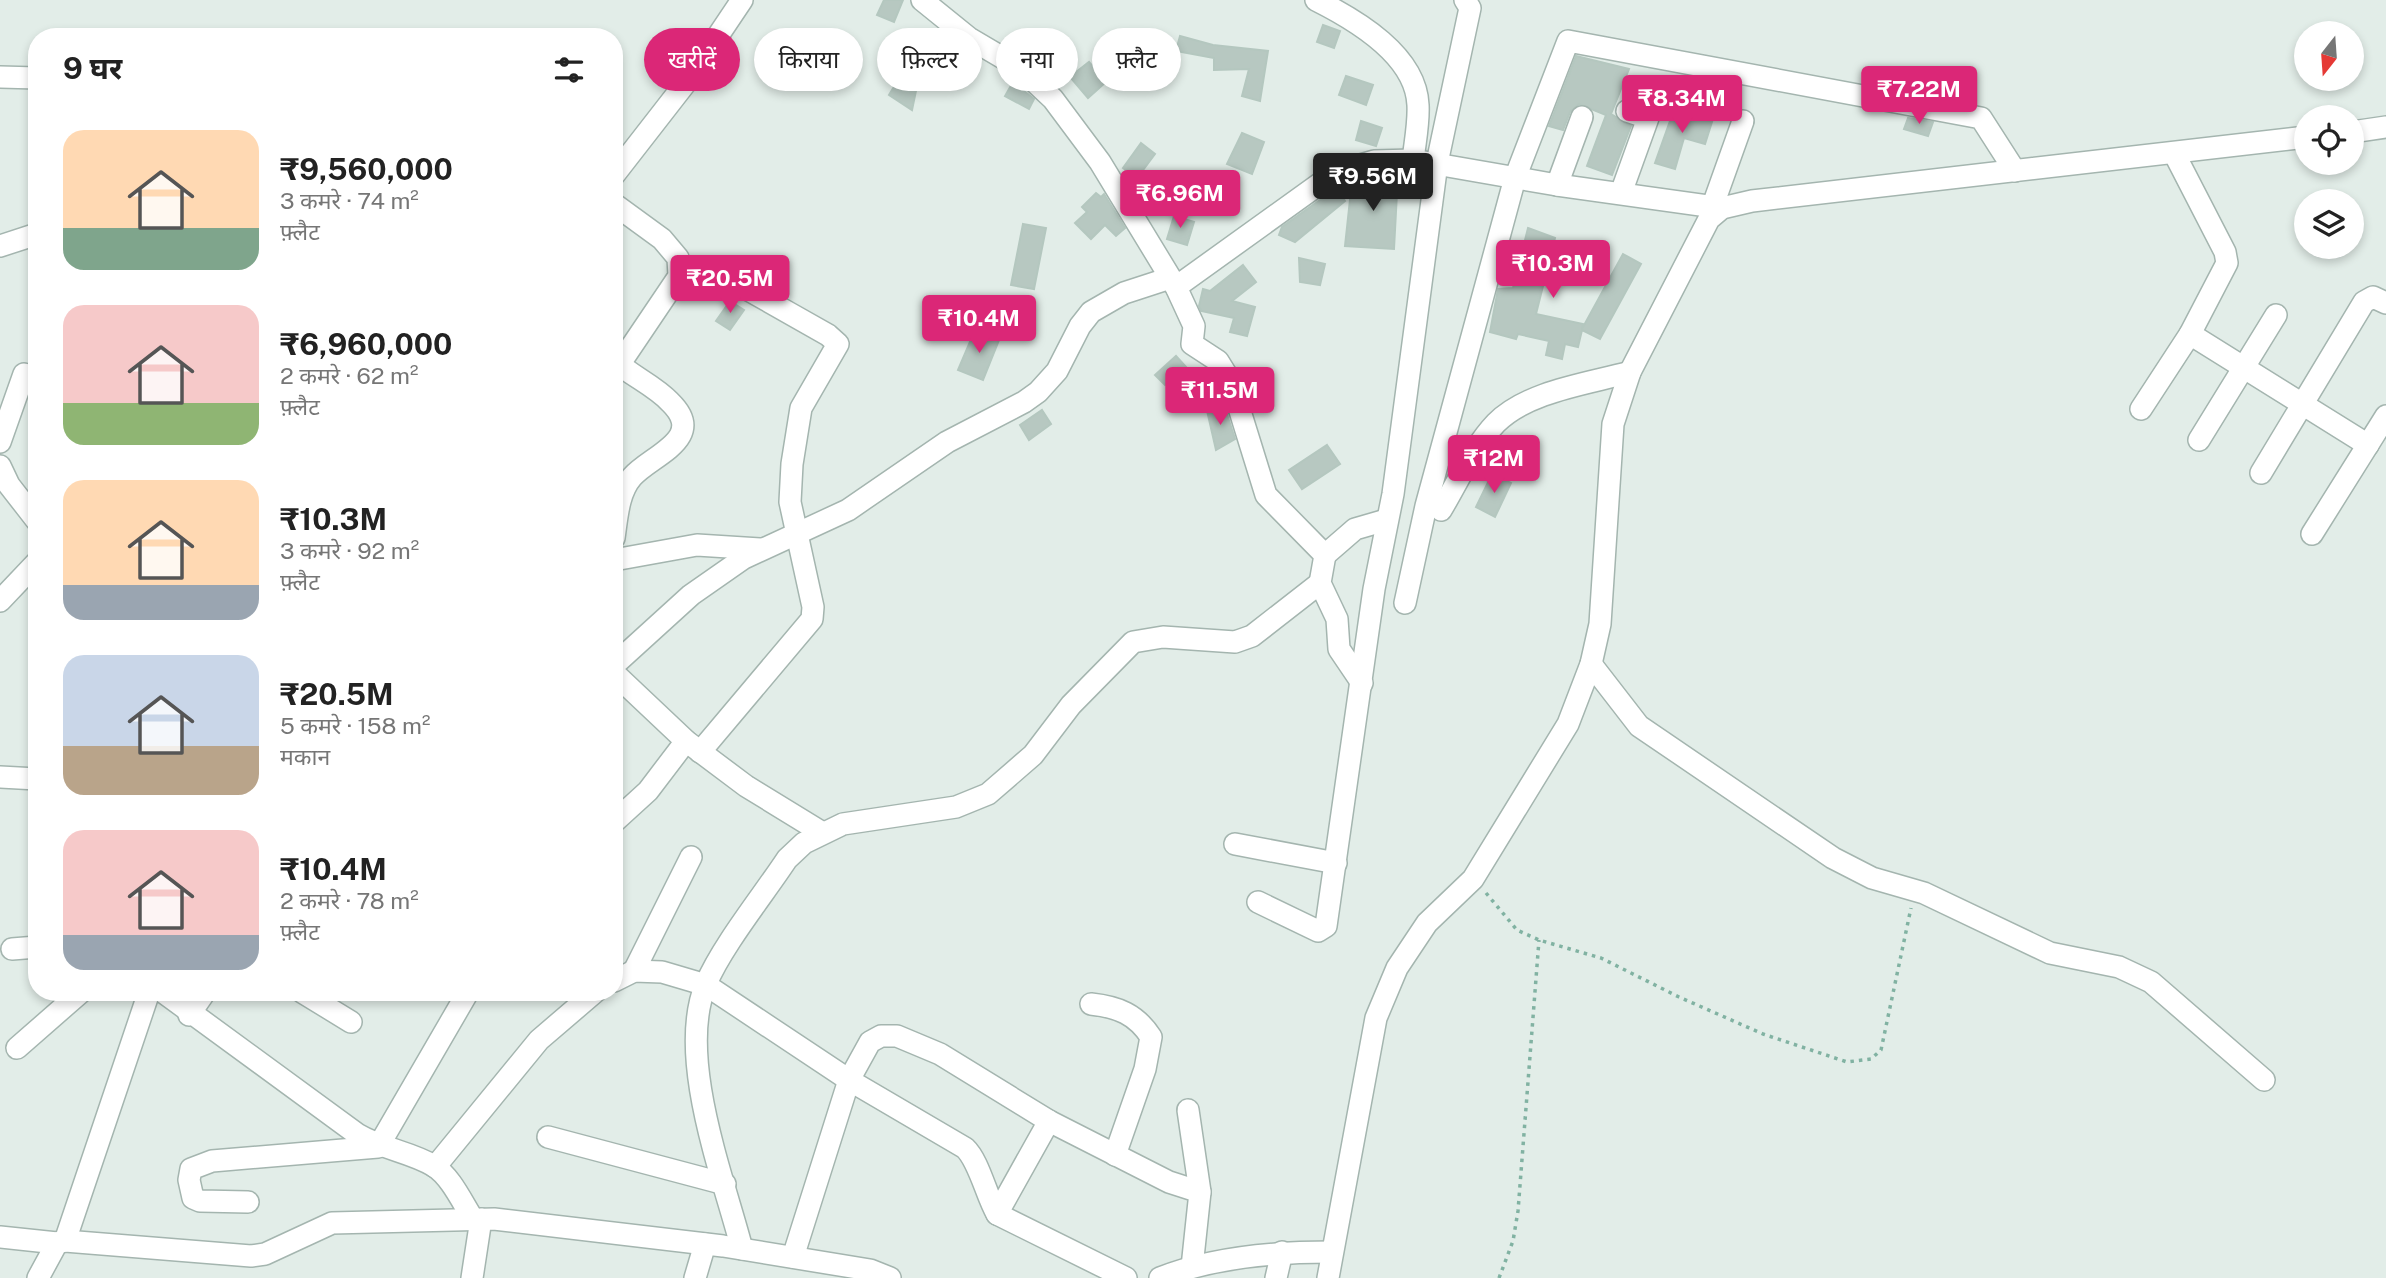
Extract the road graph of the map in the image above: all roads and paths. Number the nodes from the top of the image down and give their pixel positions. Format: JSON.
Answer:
{"nodes":[{"id":1,"x":742,"y":0,"type":"edge"},
{"id":2,"x":922,"y":0,"type":"edge"},
{"id":3,"x":1316,"y":0,"type":"edge"},
{"id":4,"x":1465,"y":0,"type":"edge"},
{"id":5,"x":0,"y":77,"type":"edge"},
{"id":6,"x":28,"y":78,"type":"edge"},
{"id":7,"x":1627,"y":111,"type":"dead end"},
{"id":8,"x":1582,"y":117,"type":"dead end"},
{"id":9,"x":1744,"y":121,"type":"dead end"},
{"id":10,"x":2386,"y":127,"type":"edge"},
{"id":11,"x":2364,"y":130,"type":"edge"},
{"id":12,"x":2294,"y":138,"type":"edge"},
{"id":13,"x":2174,"y":153,"type":"junction"},
{"id":14,"x":1413,"y":160,"type":"junction"},
{"id":15,"x":623,"y":163,"type":"edge"},
{"id":16,"x":1437,"y":163,"type":"junction"},
{"id":17,"x":2015,"y":171,"type":"junction"},
{"id":18,"x":1515,"y":178,"type":"junction"},
{"id":19,"x":1557,"y":185,"type":"junction"},
{"id":20,"x":1620,"y":193,"type":"junction"},
{"id":21,"x":1718,"y":207,"type":"junction"},
{"id":22,"x":623,"y":211,"type":"edge"},
{"id":23,"x":28,"y":237,"type":"edge"},
{"id":24,"x":0,"y":246,"type":"edge"},
{"id":25,"x":679,"y":276,"type":"junction"},
{"id":26,"x":1173,"y":282,"type":"junction"},
{"id":27,"x":2386,"y":303,"type":"edge"},
{"id":28,"x":2276,"y":315,"type":"dead end"},
{"id":29,"x":2190,"y":334,"type":"junction"},
{"id":30,"x":623,"y":354,"type":"edge"},
{"id":31,"x":623,"y":366,"type":"edge"},
{"id":32,"x":2243,"y":367,"type":"junction"},
{"id":33,"x":1630,"y":372,"type":"junction"},
{"id":34,"x":28,"y":373,"type":"edge"},
{"id":35,"x":28,"y":377,"type":"edge"},
{"id":36,"x":0,"y":381,"type":"edge"},
{"id":37,"x":2301,"y":403,"type":"junction"},
{"id":38,"x":2141,"y":409,"type":"dead end"},
{"id":39,"x":2386,"y":415,"type":"edge"},
{"id":40,"x":2199,"y":440,"type":"dead end"},
{"id":41,"x":0,"y":442,"type":"edge"},
{"id":42,"x":2368,"y":445,"type":"junction"},
{"id":43,"x":0,"y":466,"type":"edge"},
{"id":44,"x":2261,"y":473,"type":"dead end"},
{"id":45,"x":1393,"y":494,"type":"junction"},
{"id":46,"x":623,"y":497,"type":"edge"},
{"id":47,"x":1434,"y":508,"type":"junction"},
{"id":48,"x":28,"y":509,"type":"edge"},
{"id":49,"x":1386,"y":520,"type":"junction"},
{"id":50,"x":2312,"y":534,"type":"dead end"},
{"id":51,"x":798,"y":535,"type":"junction"},
{"id":52,"x":760,"y":549,"type":"junction"},
{"id":53,"x":1325,"y":555,"type":"junction"},
{"id":54,"x":623,"y":558,"type":"edge"},
{"id":55,"x":28,"y":571,"type":"edge"},
{"id":56,"x":1320,"y":583,"type":"junction"},
{"id":57,"x":0,"y":601,"type":"edge"},
{"id":58,"x":1405,"y":603,"type":"dead end"},
{"id":59,"x":623,"y":657,"type":"edge"},
{"id":60,"x":1591,"y":664,"type":"junction"},
{"id":61,"x":623,"y":681,"type":"edge"},
{"id":62,"x":1362,"y":683,"type":"junction"},
{"id":63,"x":693,"y":747,"type":"junction"},
{"id":64,"x":0,"y":777,"type":"edge"},
{"id":65,"x":28,"y":779,"type":"edge"},
{"id":66,"x":623,"y":814,"type":"edge"},
{"id":67,"x":821,"y":832,"type":"junction"},
{"id":68,"x":1235,"y":844,"type":"dead end"},
{"id":69,"x":691,"y":857,"type":"dead end"},
{"id":70,"x":1336,"y":863,"type":"junction"},
{"id":71,"x":1473,"y":879,"type":"junction"},
{"id":72,"x":1915,"y":890,"type":"junction"},
{"id":73,"x":1258,"y":901,"type":"dead end"},
{"id":74,"x":1539,"y":940,"type":"junction"},
{"id":75,"x":28,"y":947,"type":"edge"},
{"id":76,"x":12,"y":948,"type":"dead end"},
{"id":77,"x":634,"y":971,"type":"junction"},
{"id":78,"x":623,"y":976,"type":"edge"},
{"id":79,"x":706,"y":985,"type":"junction"},
{"id":80,"x":70,"y":1001,"type":"edge"},
{"id":81,"x":146,"y":1001,"type":"edge"},
{"id":82,"x":173,"y":1001,"type":"edge"},
{"id":83,"x":199,"y":1001,"type":"edge"},
{"id":84,"x":317,"y":1001,"type":"edge"},
{"id":85,"x":463,"y":1001,"type":"edge"},
{"id":86,"x":580,"y":1001,"type":"edge"},
{"id":87,"x":1091,"y":1004,"type":"dead end"},
{"id":88,"x":189,"y":1015,"type":"junction"},
{"id":89,"x":351,"y":1022,"type":"dead end"},
{"id":90,"x":17,"y":1048,"type":"dead end"},
{"id":91,"x":849,"y":1080,"type":"junction"},
{"id":92,"x":2264,"y":1080,"type":"dead end"},
{"id":93,"x":1188,"y":1110,"type":"dead end"},
{"id":94,"x":1049,"y":1121,"type":"junction"},
{"id":95,"x":548,"y":1137,"type":"dead end"},
{"id":96,"x":378,"y":1147,"type":"junction"},
{"id":97,"x":1115,"y":1155,"type":"junction"},
{"id":98,"x":435,"y":1167,"type":"junction"},
{"id":99,"x":725,"y":1184,"type":"junction"},
{"id":100,"x":1200,"y":1192,"type":"junction"},
{"id":101,"x":248,"y":1202,"type":"dead end"},
{"id":102,"x":997,"y":1214,"type":"junction"},
{"id":103,"x":477,"y":1219,"type":"junction"},
{"id":104,"x":0,"y":1237,"type":"edge"},
{"id":105,"x":61,"y":1242,"type":"junction"},
{"id":106,"x":705,"y":1244,"type":"junction"},
{"id":107,"x":742,"y":1249,"type":"junction"},
{"id":108,"x":1282,"y":1252,"type":"junction"},
{"id":109,"x":1331,"y":1252,"type":"junction"},
{"id":110,"x":793,"y":1257,"type":"junction"},
{"id":111,"x":1192,"y":1267,"type":"junction"},
{"id":112,"x":38,"y":1278,"type":"edge"},
{"id":113,"x":472,"y":1278,"type":"edge"},
{"id":114,"x":695,"y":1278,"type":"edge"},
{"id":115,"x":890,"y":1278,"type":"edge"},
{"id":116,"x":1126,"y":1278,"type":"edge"},
{"id":117,"x":1160,"y":1278,"type":"edge"},
{"id":118,"x":1276,"y":1278,"type":"edge"},
{"id":119,"x":1328,"y":1278,"type":"edge"},
{"id":120,"x":1499,"y":1278,"type":"edge"}],
"edges":[{"from":1,"to":15,"type":"street"},
{"from":2,"to":26,"type":"street"},
{"from":3,"to":14,"type":"street"},
{"from":4,"to":16,"type":"street"},
{"from":5,"to":6,"type":"street"},
{"from":7,"to":20,"type":"street"},
{"from":8,"to":19,"type":"street"},
{"from":9,"to":21,"type":"street"},
{"from":10,"to":11,"type":"street"},
{"from":12,"to":13,"type":"street"},
{"from":13,"to":17,"type":"street"},
{"from":13,"to":29,"type":"street"},
{"from":14,"to":16,"type":"street"},
{"from":14,"to":26,"type":"street"},
{"from":16,"to":18,"type":"street"},
{"from":16,"to":45,"type":"street"},
{"from":17,"to":18,"type":"street"},
{"from":17,"to":21,"type":"street"},
{"from":18,"to":19,"type":"street"},
{"from":18,"to":47,"type":"street"},
{"from":19,"to":20,"type":"street"},
{"from":20,"to":21,"type":"street"},
{"from":21,"to":33,"type":"street"},
{"from":22,"to":25,"type":"street"},
{"from":23,"to":24,"type":"street"},
{"from":25,"to":30,"type":"street"},
{"from":25,"to":51,"type":"street"},
{"from":26,"to":51,"type":"street"},
{"from":26,"to":53,"type":"street"},
{"from":27,"to":37,"type":"street"},
{"from":28,"to":32,"type":"street"},
{"from":29,"to":32,"type":"street"},
{"from":29,"to":38,"type":"street"},
{"from":31,"to":46,"type":"street"},
{"from":32,"to":37,"type":"street"},
{"from":32,"to":40,"type":"street"},
{"from":33,"to":47,"type":"street"},
{"from":33,"to":60,"type":"street"},
{"from":34,"to":36,"type":"street"},
{"from":35,"to":41,"type":"street"},
{"from":37,"to":42,"type":"street"},
{"from":37,"to":44,"type":"street"},
{"from":39,"to":42,"type":"street"},
{"from":42,"to":50,"type":"street"},
{"from":43,"to":48,"type":"street"},
{"from":45,"to":47,"type":"street"},
{"from":45,"to":49,"type":"street"},
{"from":47,"to":58,"type":"street"},
{"from":49,"to":53,"type":"street"},
{"from":49,"to":62,"type":"street"},
{"from":51,"to":52,"type":"street"},
{"from":51,"to":63,"type":"street"},
{"from":52,"to":54,"type":"street"},
{"from":52,"to":59,"type":"street"},
{"from":53,"to":56,"type":"street"},
{"from":55,"to":57,"type":"street"},
{"from":56,"to":62,"type":"street"},
{"from":56,"to":67,"type":"street"},
{"from":60,"to":71,"type":"street"},
{"from":60,"to":72,"type":"street"},
{"from":61,"to":63,"type":"street"},
{"from":62,"to":70,"type":"street"},
{"from":63,"to":66,"type":"street"},
{"from":63,"to":67,"type":"street"},
{"from":64,"to":65,"type":"street"},
{"from":67,"to":79,"type":"street"},
{"from":68,"to":70,"type":"street"},
{"from":69,"to":77,"type":"street"},
{"from":70,"to":73,"type":"street"},
{"from":71,"to":74,"type":"path"},
{"from":71,"to":109,"type":"street"},
{"from":72,"to":74,"type":"path"},
{"from":72,"to":92,"type":"street"},
{"from":74,"to":120,"type":"path"},
{"from":75,"to":76,"type":"street"},
{"from":77,"to":78,"type":"street"},
{"from":77,"to":79,"type":"street"},
{"from":79,"to":91,"type":"street"},
{"from":79,"to":99,"type":"street"},
{"from":80,"to":90,"type":"street"},
{"from":81,"to":105,"type":"street"},
{"from":82,"to":88,"type":"street"},
{"from":83,"to":88,"type":"street"},
{"from":84,"to":89,"type":"street"},
{"from":85,"to":96,"type":"street"},
{"from":86,"to":98,"type":"street"},
{"from":87,"to":97,"type":"street"},
{"from":88,"to":96,"type":"street"},
{"from":91,"to":94,"type":"street"},
{"from":91,"to":102,"type":"street"},
{"from":91,"to":110,"type":"street"},
{"from":93,"to":100,"type":"street"},
{"from":94,"to":97,"type":"street"},
{"from":94,"to":102,"type":"street"},
{"from":95,"to":99,"type":"street"},
{"from":96,"to":98,"type":"street"},
{"from":96,"to":101,"type":"street"},
{"from":97,"to":100,"type":"street"},
{"from":98,"to":103,"type":"street"},
{"from":99,"to":107,"type":"street"},
{"from":100,"to":111,"type":"street"},
{"from":102,"to":116,"type":"street"},
{"from":103,"to":105,"type":"street"},
{"from":103,"to":106,"type":"street"},
{"from":103,"to":113,"type":"street"},
{"from":104,"to":105,"type":"street"},
{"from":105,"to":112,"type":"street"},
{"from":106,"to":107,"type":"street"},
{"from":106,"to":114,"type":"street"},
{"from":107,"to":110,"type":"street"},
{"from":108,"to":109,"type":"street"},
{"from":108,"to":111,"type":"street"},
{"from":108,"to":118,"type":"street"},
{"from":109,"to":119,"type":"street"},
{"from":110,"to":115,"type":"street"},
{"from":111,"to":117,"type":"street"}]}
